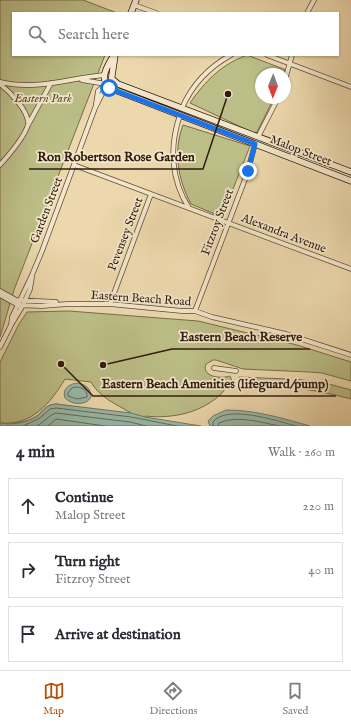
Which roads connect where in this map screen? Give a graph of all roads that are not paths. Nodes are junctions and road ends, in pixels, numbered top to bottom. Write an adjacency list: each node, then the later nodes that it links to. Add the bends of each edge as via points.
1 (314, 0): 5 (street)
2 (135, 2): 3 (street); 4 (street)
3 (131, 12)
4 (154, 12)
5 (308, 12)
6 (114, 56): 13 (street, Garden Street)
7 (114, 56): 14 (street, Garden Street)
8 (229, 56): 23 (street, via 202,77 188,95)
9 (270, 56): 11 (street)
10 (292, 56): 11 (street)
11 (290, 64): 12 (street); 19 (street)
12 (289, 68)
13 (104, 75): 15 (street); 18 (street)
14 (112, 79): 18 (street, Garden Street); 20 (street, Malop Street, via 118,84)
15 (77, 80): 17 (street); 18 (street)
16 (0, 83): 17 (street, via 24,86); 25 (street, via 19,104 27,118)
17 (51, 83): 25 (street)
18 (107, 86): 21 (street, Malop Street); 29 (street, Garden Street, via 95,108)
19 (351, 87)
20 (151, 96): 21 (street); 23 (street, Malop Street)
21 (148, 103): 24 (street, Malop Street)
22 (275, 104): 26 (street, Fitzroy Street)
23 (182, 108): 24 (street); 26 (street, Malop Street)
24 (180, 115): 27 (street, Malop Street); 33 (street, via 174,135 173,162 180,191)
25 (27, 127): 28 (street)
26 (258, 137): 27 (street, Fitzroy Street); 30 (street, Malop Street)
27 (255, 144): 31 (street, Malop Street); 34 (street, Fitzroy Street, via 249,168)
28 (0, 165)
29 (74, 165): 32 (street, Alexandra Avenue); 36 (street, Garden Street)
30 (351, 172)
31 (351, 181)
32 (151, 194): 33 (street, Alexandra Avenue); 42 (street, Pevensey Street)
33 (189, 208): 34 (street, Alexandra Avenue)
34 (228, 223): 35 (street, Alexandra Avenue); 45 (street, Fitzroy Street)
35 (351, 269)
36 (32, 275): 39 (street, Garden Street); 40 (street, Garden Street)
37 (0, 291): 39 (street)
38 (0, 295): 43 (street)
39 (20, 300): 40 (street, Eastern Beach Road); 43 (street, Garden Street)
40 (26, 300): 41 (street, Eastern Beach Road); 44 (street, Garden Street)
41 (66, 304): 42 (street, Eastern Beach Road); 44 (street, Eastern Beach Road)
42 (110, 304): 45 (street, Eastern Beach Road)
43 (18, 305): 44 (street, Eastern Beach Road); 46 (street, Garden Street)
44 (24, 305): 46 (street, Garden Street)
45 (195, 311): 48 (street, Eastern Beach Road, via 286,334)
46 (11, 325): 47 (street)
47 (0, 347)
48 (351, 355)
49 (214, 368): 50 (street)
50 (236, 371)

